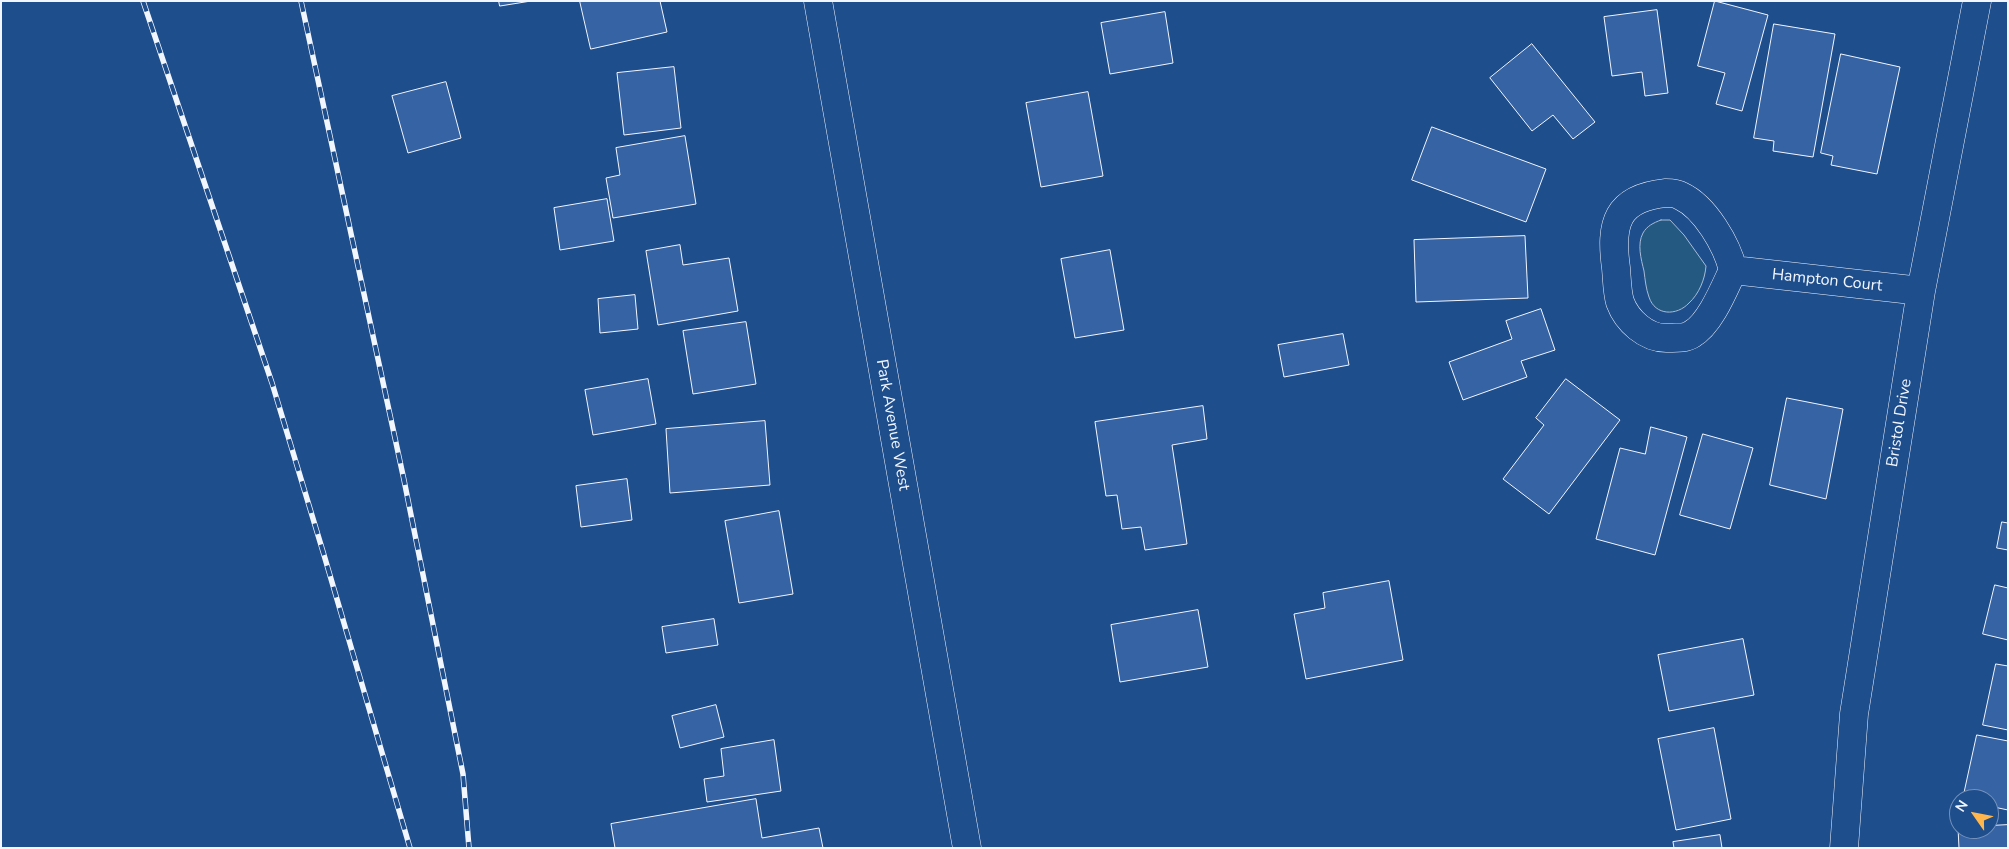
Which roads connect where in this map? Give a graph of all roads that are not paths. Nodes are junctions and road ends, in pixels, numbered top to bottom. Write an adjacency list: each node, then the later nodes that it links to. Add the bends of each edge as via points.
1 (818, 1): 5 (street, Park Avenue West)
2 (1977, 1): 4 (street, Bristol Drive)
3 (1733, 270): 3 (street, via 1711,312 1692,335 1660,338 1648,334 1626,314 1620,301 1614,228 1622,213 1649,194 1666,192 1679,195 1692,202 1714,229); 4 (street, Hampton Court)
4 (1921, 292): 6 (street, Bristol Drive, via 1854,714)
5 (966, 848)
6 (1844, 848)

